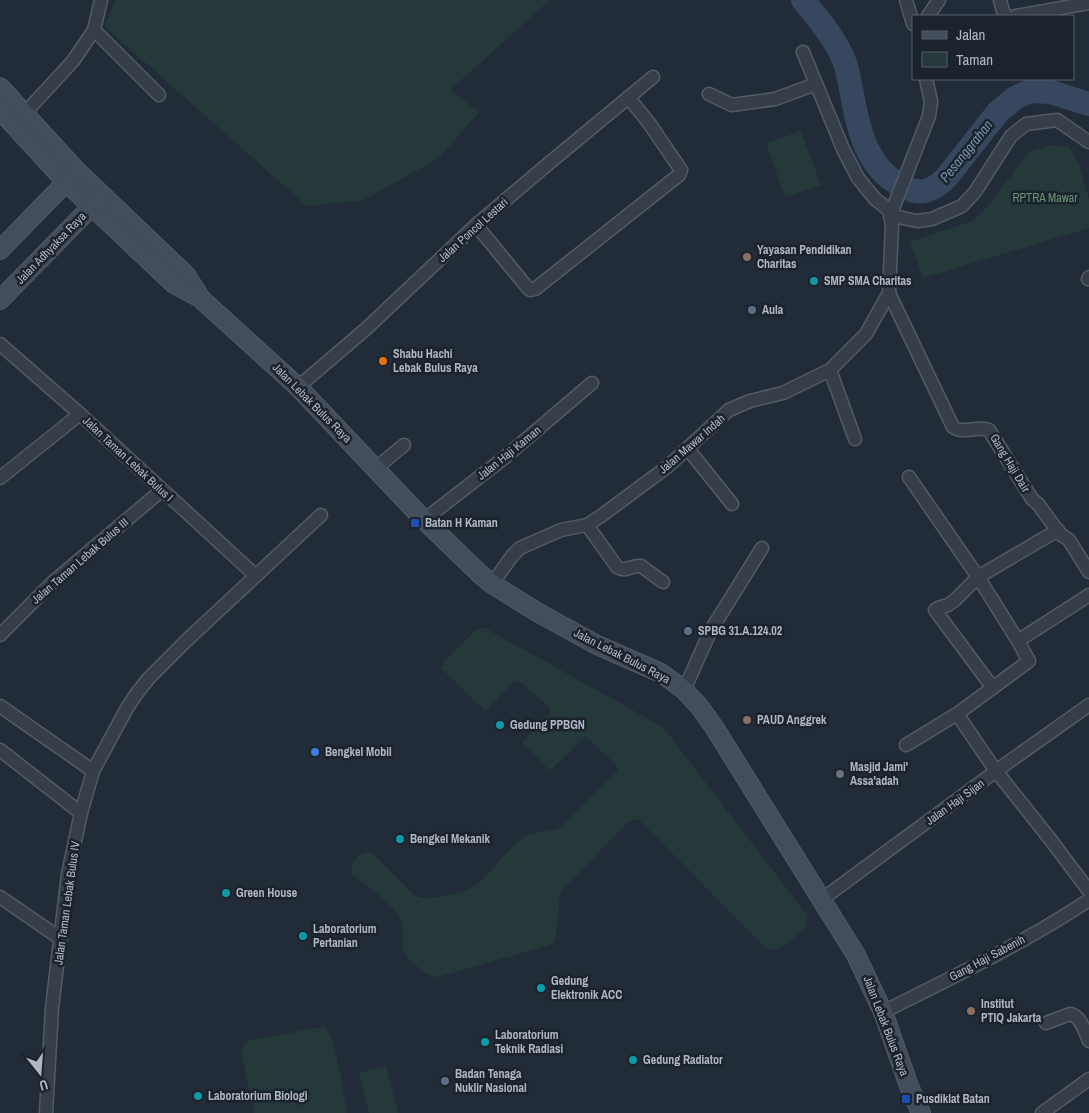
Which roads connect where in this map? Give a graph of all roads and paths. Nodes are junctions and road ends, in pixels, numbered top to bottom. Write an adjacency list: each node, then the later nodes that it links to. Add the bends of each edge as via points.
1 (101, 0): 10 (street)
2 (906, 0): 9 (street)
3 (939, 0): 6 (street)
4 (1000, 0): 7 (street)
5 (1089, 3): 8 (street)
6 (929, 15)
7 (1005, 15)
8 (1022, 15)
9 (912, 21)
10 (94, 30): 16 (street); 20 (street, via 74,61)
11 (803, 52): 14 (street)
12 (653, 77): 18 (street, Jalan Poncol Lestari)
13 (926, 80): 25 (street, Jalan Mawar Indah, via 929,116)
14 (816, 84): 17 (street, via 775,99 732,105); 25 (street, via 858,178 875,199)
15 (0, 87): 20 (main road, Jalan Lebak Bulus Raya)
16 (159, 94)
17 (709, 94)
18 (628, 97): 27 (street, Jalan Poncol Lestari); 27 (street, via 681,170 680,175 535,289 527,287)
19 (0, 110): 22 (main road, Jalan Lebak Bulus Raya)
20 (24, 114): 22 (main road, Jalan Lebak Bulus Raya)
21 (1089, 142): 25 (street, via 1057,120 1026,124 1011,136 975,192 962,206 932,219 917,221 898,217)
22 (71, 177): 23 (main road); 24 (main road, Jalan Lebak Bulus Raya)
23 (53, 196): 26 (main road, via 64,196 72,201); 28 (main road)
24 (97, 201): 26 (main road, Jalan Adhyaksa Raya); 34 (main road, Jalan Lebak Bulus Raya, via 174,284 200,298)
25 (894, 207): 29 (street, Jalan Mawar Indah, via 890,216)
26 (74, 223): 30 (main road, Jalan Adhyaksa Raya)
27 (476, 226): 34 (street, Jalan Poncol Lestari, via 367,328)
28 (0, 250)
29 (889, 292): 32 (street, Jalan Mawar Indah, via 866,334); 47 (street, Gang Haji Dair, via 953,427 989,430 1028,494)
30 (0, 300)
31 (0, 344): 35 (street, Jalan Taman Lebak Bulus I)
32 (830, 370): 36 (street); 38 (street, Jalan Mawar Indah, via 783,393 729,410)
33 (592, 384): 45 (street, Jalan Haji Kaman)
34 (298, 387): 39 (main road, Jalan Lebak Bulus Raya)
35 (80, 414): 41 (street); 42 (street, Jalan Taman Lebak Bulus I)
36 (855, 439)
37 (404, 444): 39 (street)
38 (688, 449): 43 (street); 46 (street, Jalan Mawar Indah)
39 (376, 468): 45 (main road, Jalan Lebak Bulus Raya)
40 (909, 477): 51 (street)
41 (0, 478)
42 (162, 490): 50 (street, Jalan Taman Lebak Bulus I); 55 (street, Jalan Taman Lebak Bulus III, via 53,582)
43 (732, 504)
44 (321, 515): 50 (street, Jalan Taman Lebak Bulus IV)
45 (424, 520): 53 (main road, Jalan Lebak Bulus Raya)
46 (587, 525): 52 (street, via 617,567 626,570 641,566); 53 (street, Jalan Mawar Indah, via 561,530 520,548)
47 (1058, 530): 49 (street, Gang Haji Dair, via 1069,540); 51 (street)
48 (762, 548): 58 (street, via 710,630)
49 (1089, 572)
50 (256, 576): 64 (street, Jalan Taman Lebak Bulus IV, via 136,693)
51 (978, 577): 56 (street); 57 (street, via 948,606 936,610)
52 (663, 582)
53 (492, 584): 58 (main road, Jalan Lebak Bulus Raya, via 597,644 661,672)
54 (1089, 595): 56 (street)
55 (0, 635)
56 (1018, 641): 57 (street, via 1028,663)
57 (993, 688): 61 (street)
58 (684, 690): 69 (main road, Jalan Lebak Bulus Raya, via 714,727)
59 (1089, 705): 65 (street, Jalan Haji Sijan)
60 (0, 706): 64 (street)
61 (957, 714): 62 (street); 65 (street)
62 (906, 745)
63 (0, 750): 66 (street)
64 (93, 771): 66 (street, Jalan Taman Lebak Bulus IV)
65 (996, 771): 67 (street); 69 (street, Jalan Haji Sijan)
66 (81, 813): 71 (street, Jalan Taman Lebak Bulus IV, via 68,874)
67 (1089, 892)
68 (0, 896): 71 (street)
69 (821, 900): 72 (main road, Jalan Lebak Bulus Raya, via 856,954)
70 (1089, 900): 72 (street, Gang Haji Sabenih, via 996,955)
71 (61, 939): 76 (street, Jalan Taman Lebak Bulus IV, via 52,1008)
72 (883, 1012): 77 (main road, Jalan Lebak Bulus Raya)
73 (1046, 1023): 74 (street, via 1074,1014)
74 (1089, 1041)
75 (1089, 1079): 78 (street)
76 (46, 1113)
77 (921, 1113)
78 (1042, 1113)

